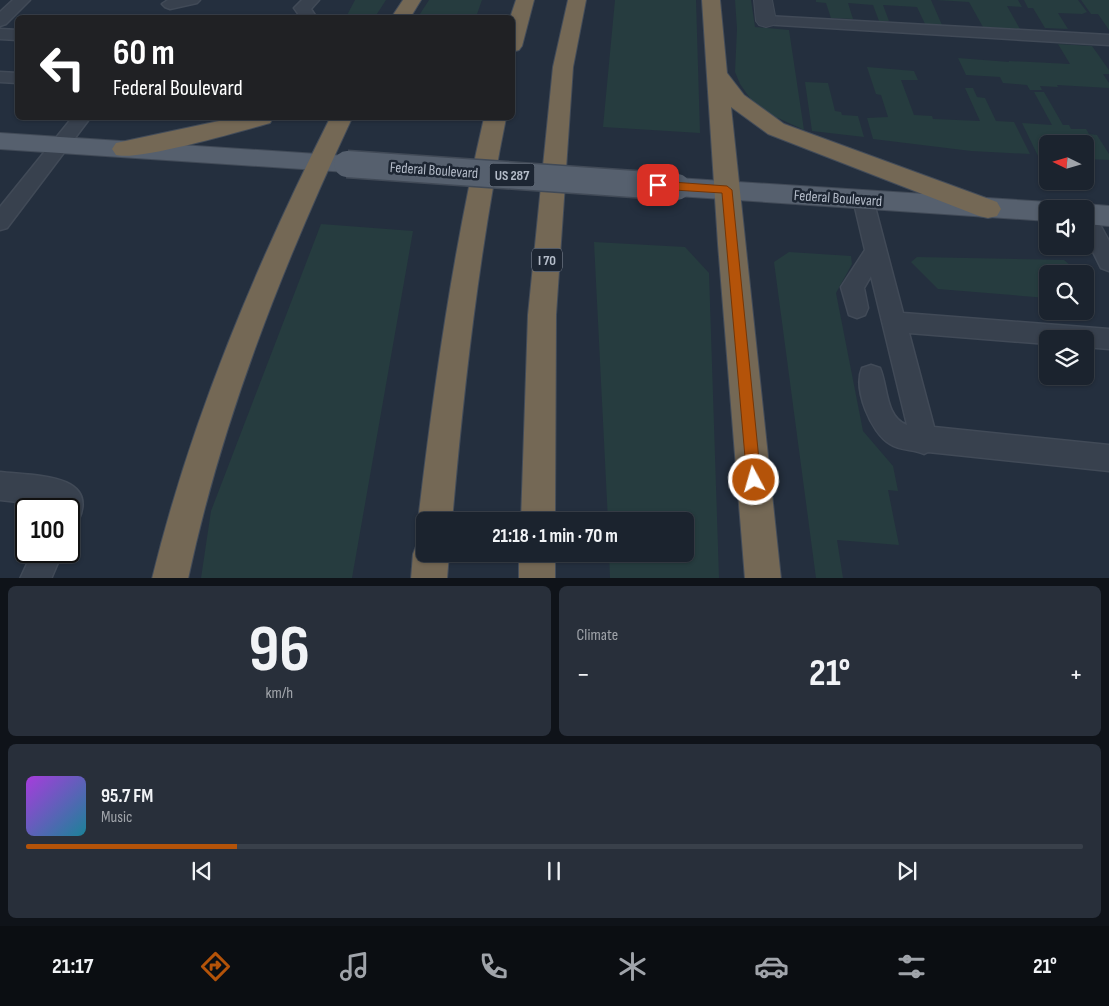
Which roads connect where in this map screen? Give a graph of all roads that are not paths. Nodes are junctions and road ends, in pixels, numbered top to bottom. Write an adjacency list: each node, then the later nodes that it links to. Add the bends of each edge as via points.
1 (22, 0): 11 (lane)
2 (192, 0): 8 (lane)
3 (412, 0): 10 (highway)
4 (526, 0): 15 (highway)
5 (577, 0): 47 (highway, I 70, via 563,67 542,314)
6 (711, 0): 17 (highway)
7 (763, 0): 12 (street)
8 (171, 2): 9 (lane)
9 (161, 15)
10 (402, 15)
11 (0, 21)
12 (766, 21): 16 (lane)
13 (0, 34): 14 (lane)
14 (15, 35)
15 (515, 36)
16 (1109, 40)
17 (718, 75): 28 (highway); 30 (highway, via 736,100 776,129)
18 (0, 78): 19 (lane)
19 (15, 78)
20 (79, 120): 25 (lane)
21 (254, 120): 26 (highway)
22 (341, 120): 27 (highway)
23 (495, 120): 46 (highway, via 462,301)
24 (0, 141): 25 (main road, Federal Boulevard / US 287)
25 (60, 145): 26 (main road, Federal Boulevard / US 287); 34 (lane)
26 (124, 149): 27 (main road, Federal Boulevard / US 287)
27 (333, 163): 28 (main road, Federal Boulevard / US 287, bridge); 52 (highway, via 262,294 226,388)
28 (727, 190): 29 (main road, Federal Boulevard / US 287); 55 (highway)
29 (863, 199): 30 (main road, Federal Boulevard / US 287); 36 (lane)
30 (988, 209): 31 (main road, Federal Boulevard / US 287)
31 (1039, 212)
32 (1094, 215): 33 (main road)
33 (1109, 216)
34 (0, 222)
35 (1094, 233): 37 (lane)
36 (876, 252): 38 (lane, via 852,287); 39 (lane)
37 (1109, 262)
38 (857, 308)
39 (894, 322): 40 (lane); 42 (lane)
40 (1109, 339)
41 (871, 376): 42 (lane, via 886,427 902,437)
42 (924, 441): 43 (lane)
43 (1109, 458)
44 (0, 486): 45 (lane, via 61,493)
45 (67, 498)
46 (436, 512)
47 (538, 512)
48 (430, 562): 53 (highway)
49 (537, 562): 54 (highway)
50 (43, 563): 51 (lane)
51 (35, 578)
52 (170, 578)
53 (429, 578)
54 (537, 578)
55 (763, 578)

